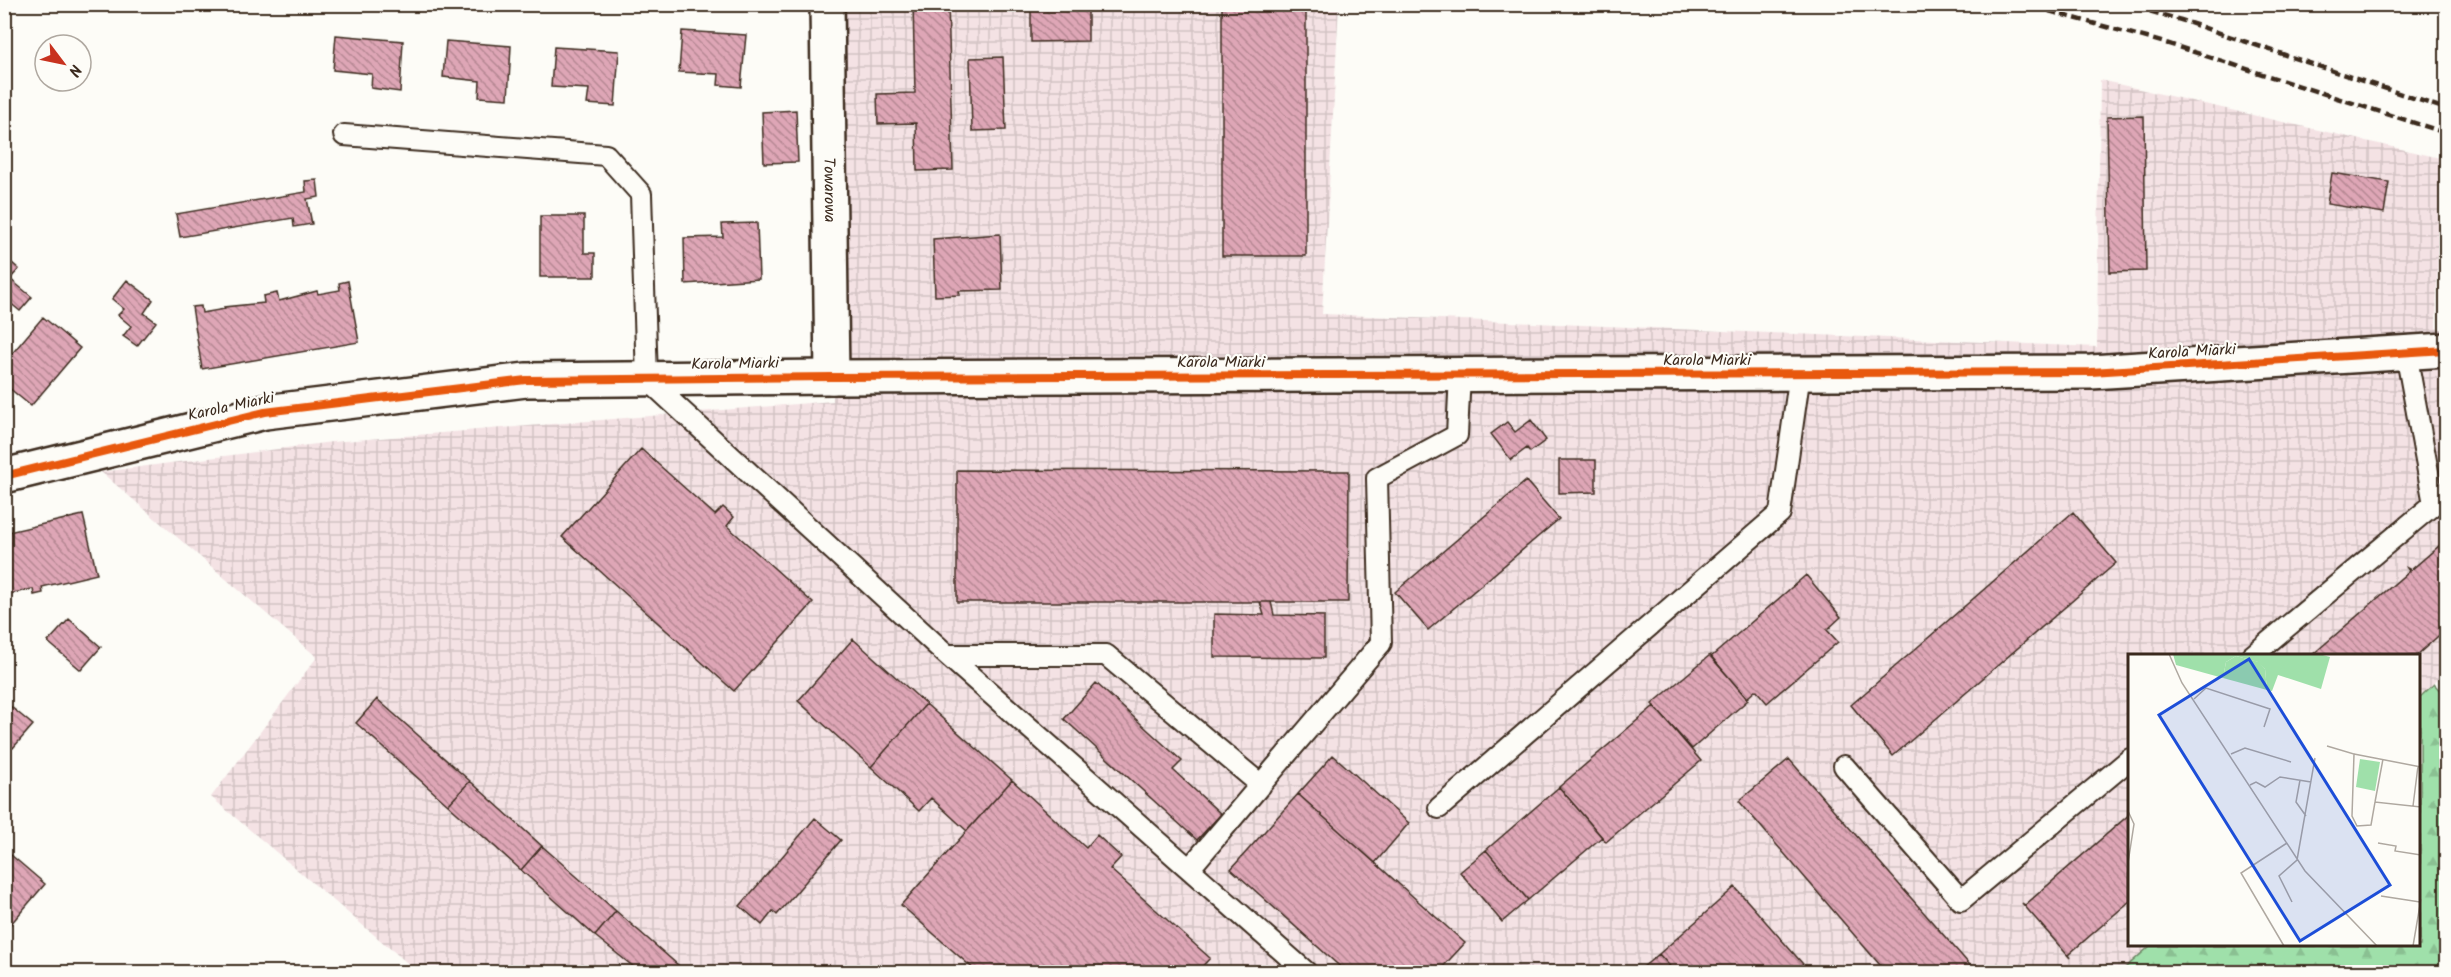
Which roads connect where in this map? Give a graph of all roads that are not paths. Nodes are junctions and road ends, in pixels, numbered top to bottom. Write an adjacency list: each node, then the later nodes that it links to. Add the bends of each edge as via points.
1 (826, 4): 7 (street, Towarowa)
2 (344, 135): 8 (lane, via 606,155 641,194)
3 (2446, 350): 4 (street, Karola Miarki)
4 (2406, 353): 5 (street, Karola Miarki, via 2091,372); 10 (lane)
5 (1800, 373): 6 (street, Karola Miarki); 16 (lane, via 1780,513)
6 (1460, 374): 7 (street, Karola Miarki); 15 (lane, via 1457,435 1377,478 1382,643)
7 (832, 377): 8 (street, Karola Miarki)
8 (647, 379): 9 (street, Karola Miarki, via 526,380 265,412); 12 (lane)
9 (4, 476)
10 (2440, 498): 11 (lane)
11 (2254, 654)
12 (947, 655): 15 (lane, via 1106,655); 17 (lane)
13 (2128, 761): 14 (lane, via 1961,900)
14 (1844, 766)
15 (1261, 785): 17 (lane)
16 (1439, 807)
17 (1190, 868): 18 (lane)
18 (1306, 972)

